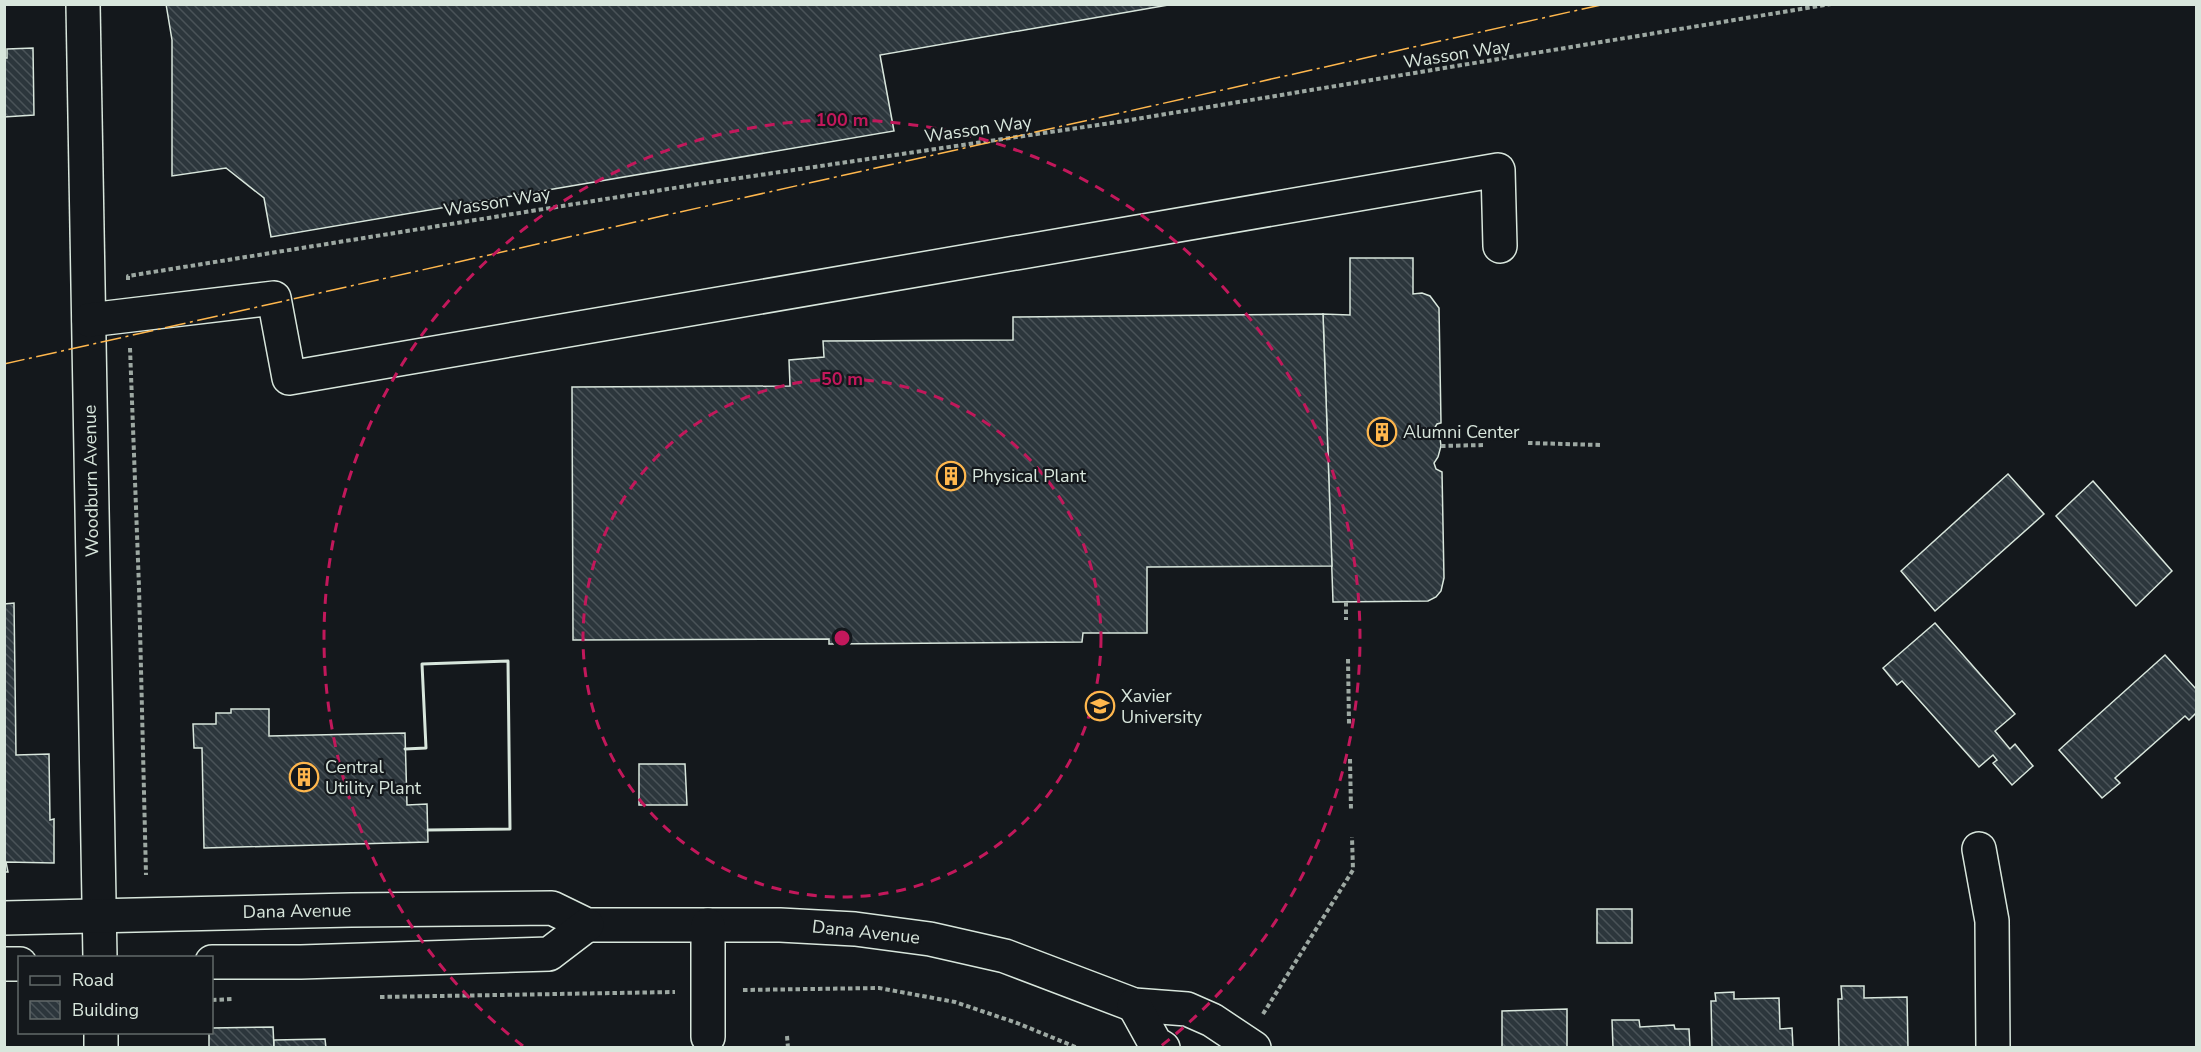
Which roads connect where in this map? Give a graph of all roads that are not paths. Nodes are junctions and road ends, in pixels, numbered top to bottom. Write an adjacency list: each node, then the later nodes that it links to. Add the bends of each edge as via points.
1 (83, 4): 3 (street, Woodburn Avenue)
2 (1500, 246): 3 (street, via 1498,170 289,378 274,298)
3 (89, 320): 5 (street, Woodburn Avenue)
4 (1978, 849): 15 (street, via 1992,921)
5 (99, 915): 6 (street, Dana Avenue); 7 (street, Dana Avenue, via 552,908); 9 (street, Woodburn Avenue)
6 (4, 918)
7 (587, 925): 8 (street, Dana Avenue); 10 (street, via 549,954)
8 (708, 925): 11 (street, Dana Avenue, via 855,929 930,939 1005,956); 13 (street)
9 (100, 956)
10 (213, 962)
11 (1134, 1005): 12 (street, Dana Avenue, via 1187,1009); 14 (street, via 1155,1044)
12 (1258, 1032)
13 (708, 1037)
14 (1163, 1047)
15 (1993, 1047)

